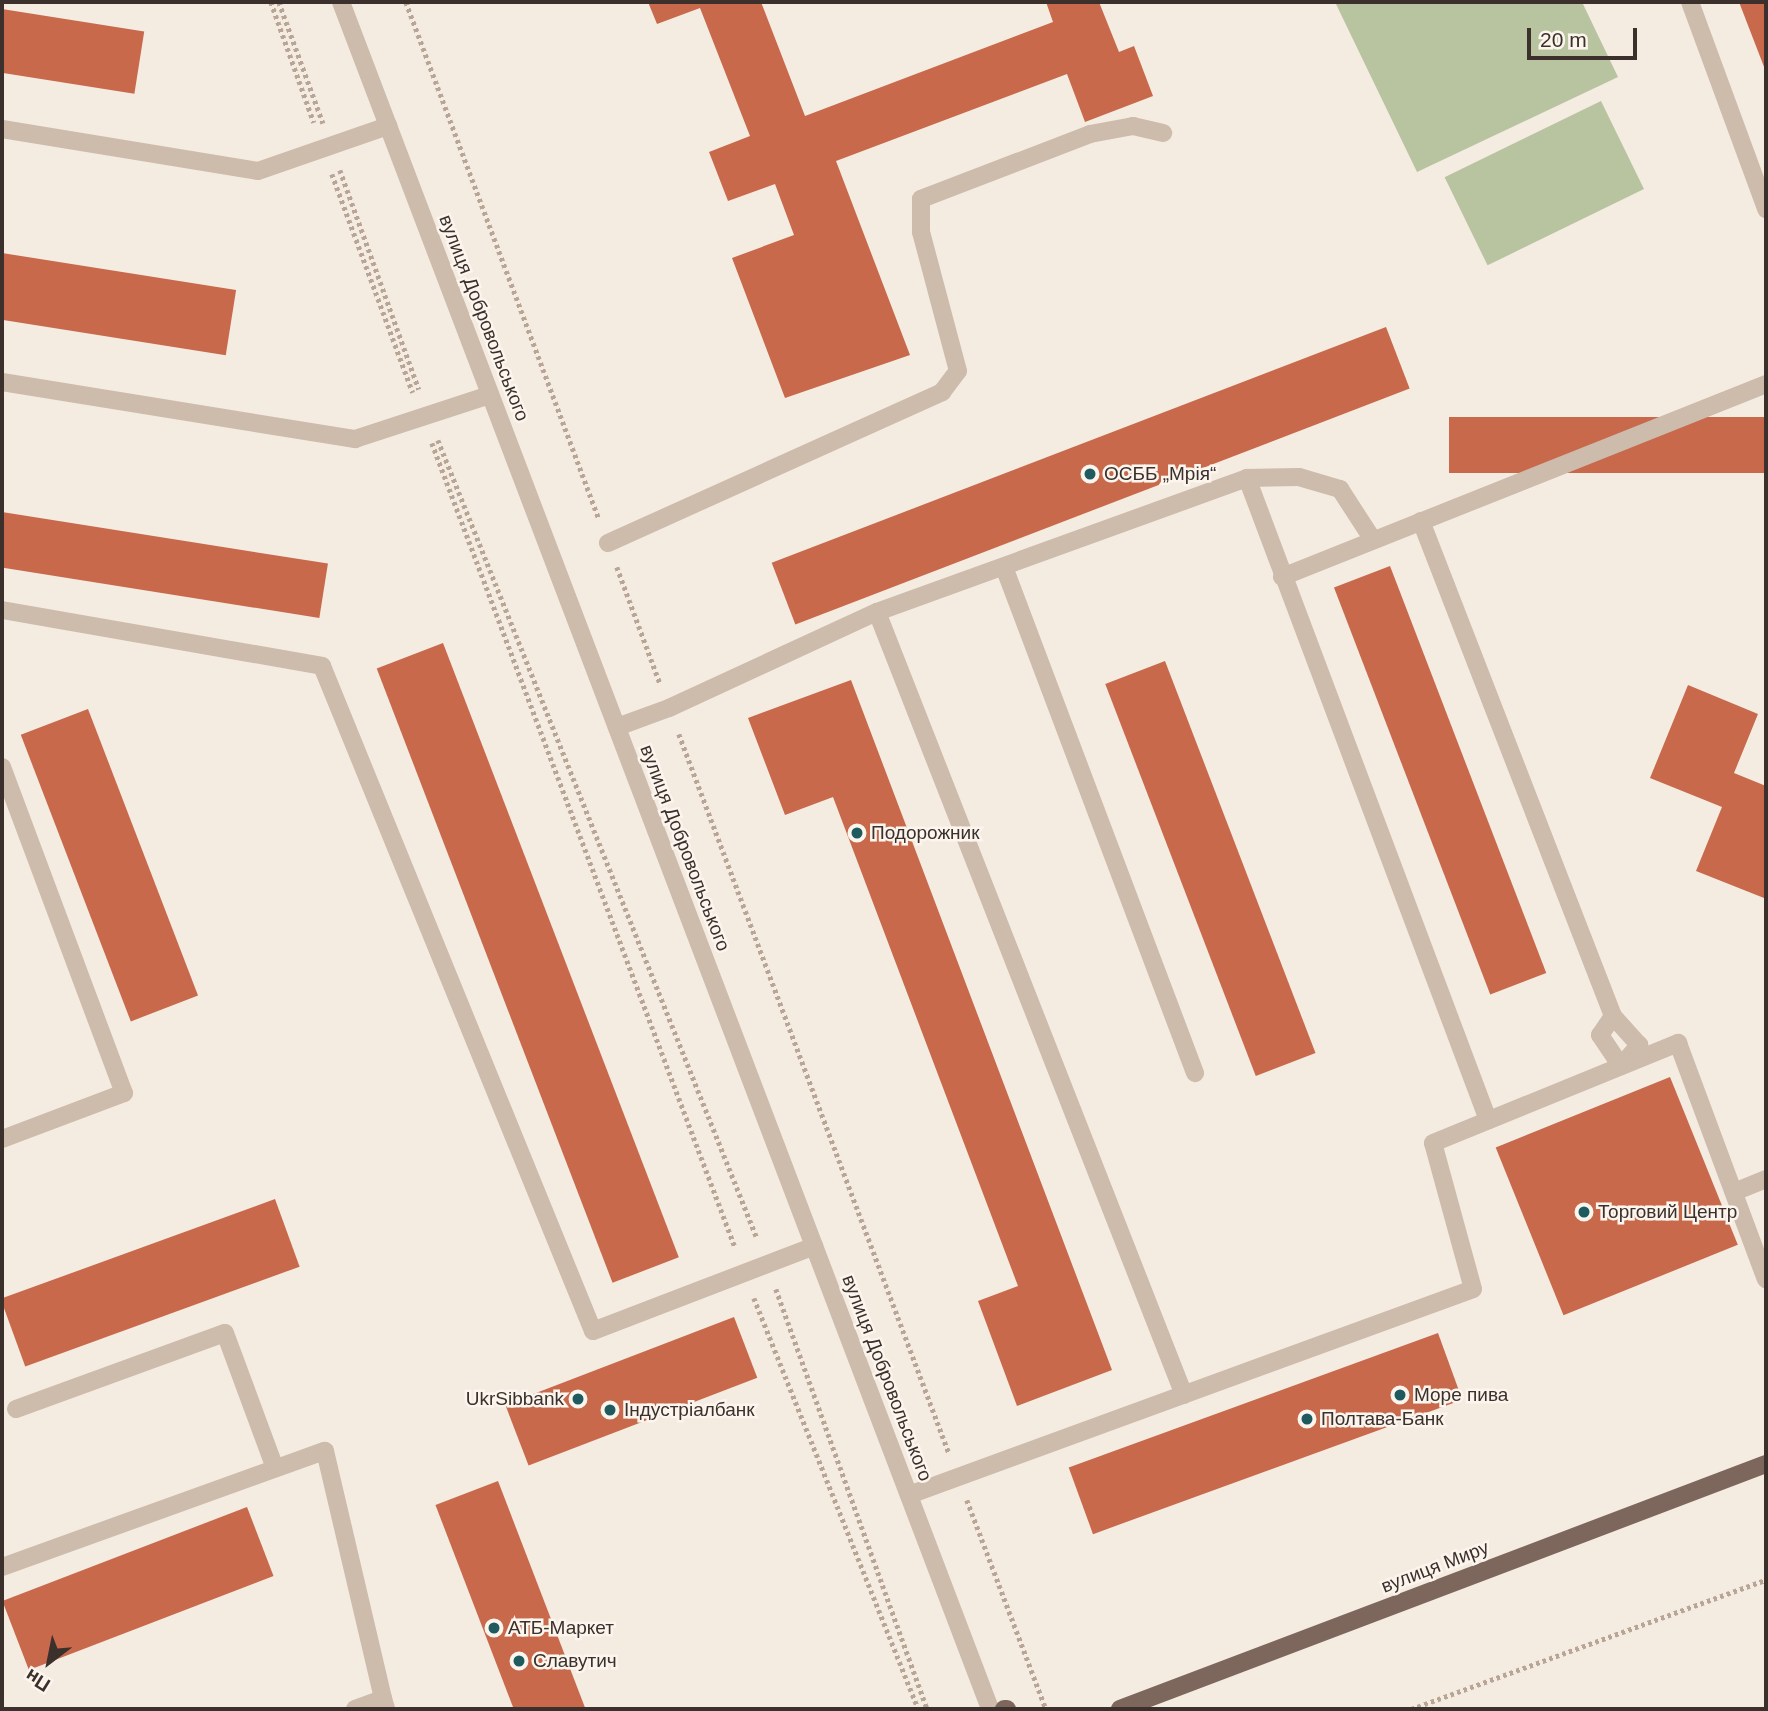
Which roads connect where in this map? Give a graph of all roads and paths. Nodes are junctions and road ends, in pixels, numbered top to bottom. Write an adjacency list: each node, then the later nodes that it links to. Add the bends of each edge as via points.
1 (271, 2): 9 (path)
2 (279, 2): 9 (path)
3 (341, 2): 6 (street, вулиця Добровольського)
4 (406, 2): 18 (path)
5 (1690, 2): 10 (street)
6 (388, 126): 9 (street); 13 (street, вулиця Добровольського)
7 (2, 129): 9 (street, via 258,172)
8 (1163, 133): 18 (street, via 1133,126 1090,134 921,199 920,232 958,371 942,393)
9 (327, 148): 14 (path); 14 (path)
10 (1766, 209)
11 (2, 382): 14 (street, via 355,439)
12 (1766, 384): 16 (street)
13 (490, 395): 14 (street); 24 (street, вулиця Добровольського)
14 (425, 416): 34 (path); 35 (path)
15 (1247, 478): 17 (street, via 1299,477 1340,489); 19 (street); 20 (street)
16 (1421, 522): 17 (street); 26 (street)
17 (1373, 540): 20 (street)
18 (608, 543): 23 (path)
19 (1004, 567): 22 (street); 28 (street)
20 (1282, 577): 29 (street)
21 (2, 610): 35 (street, via 322,666 593,1331)
22 (877, 612): 23 (street); 37 (street)
23 (669, 708): 24 (street); 41 (path)
24 (617, 727): 33 (street, вулиця Добровольського)
25 (2, 767): 30 (street, via 124,1093)
26 (1613, 1016): 27 (street, via 1600,1035); 27 (street, via 1639,1045)
27 (1621, 1066): 29 (street); 32 (street, via 1678,1043)
28 (1195, 1073)
29 (1488, 1120): 37 (street, via 1433,1143 1473,1289)
30 (2, 1139)
31 (1766, 1179): 32 (street)
32 (1734, 1192): 36 (street)
33 (814, 1246): 34 (street); 42 (street, вулиця Добровольського)
34 (767, 1264): 35 (street); 48 (path)
35 (744, 1273): 47 (path)
36 (1766, 1279)
37 (1184, 1395): 41 (street)
38 (16, 1409): 40 (street, via 225,1333)
39 (1766, 1464): 51 (main road, вулиця Миру)
40 (275, 1468): 43 (street); 45 (street, via 325,1451)
41 (959, 1477): 42 (street); 50 (path)
42 (909, 1495): 49 (street, вулиця Добровольського)
43 (2, 1567)
44 (1766, 1580): 52 (path)
45 (384, 1704): 46 (street)
46 (355, 1709)
47 (918, 1709)
48 (927, 1709)
49 (990, 1709)
50 (1046, 1709)
51 (1120, 1709)
52 (1410, 1709)

